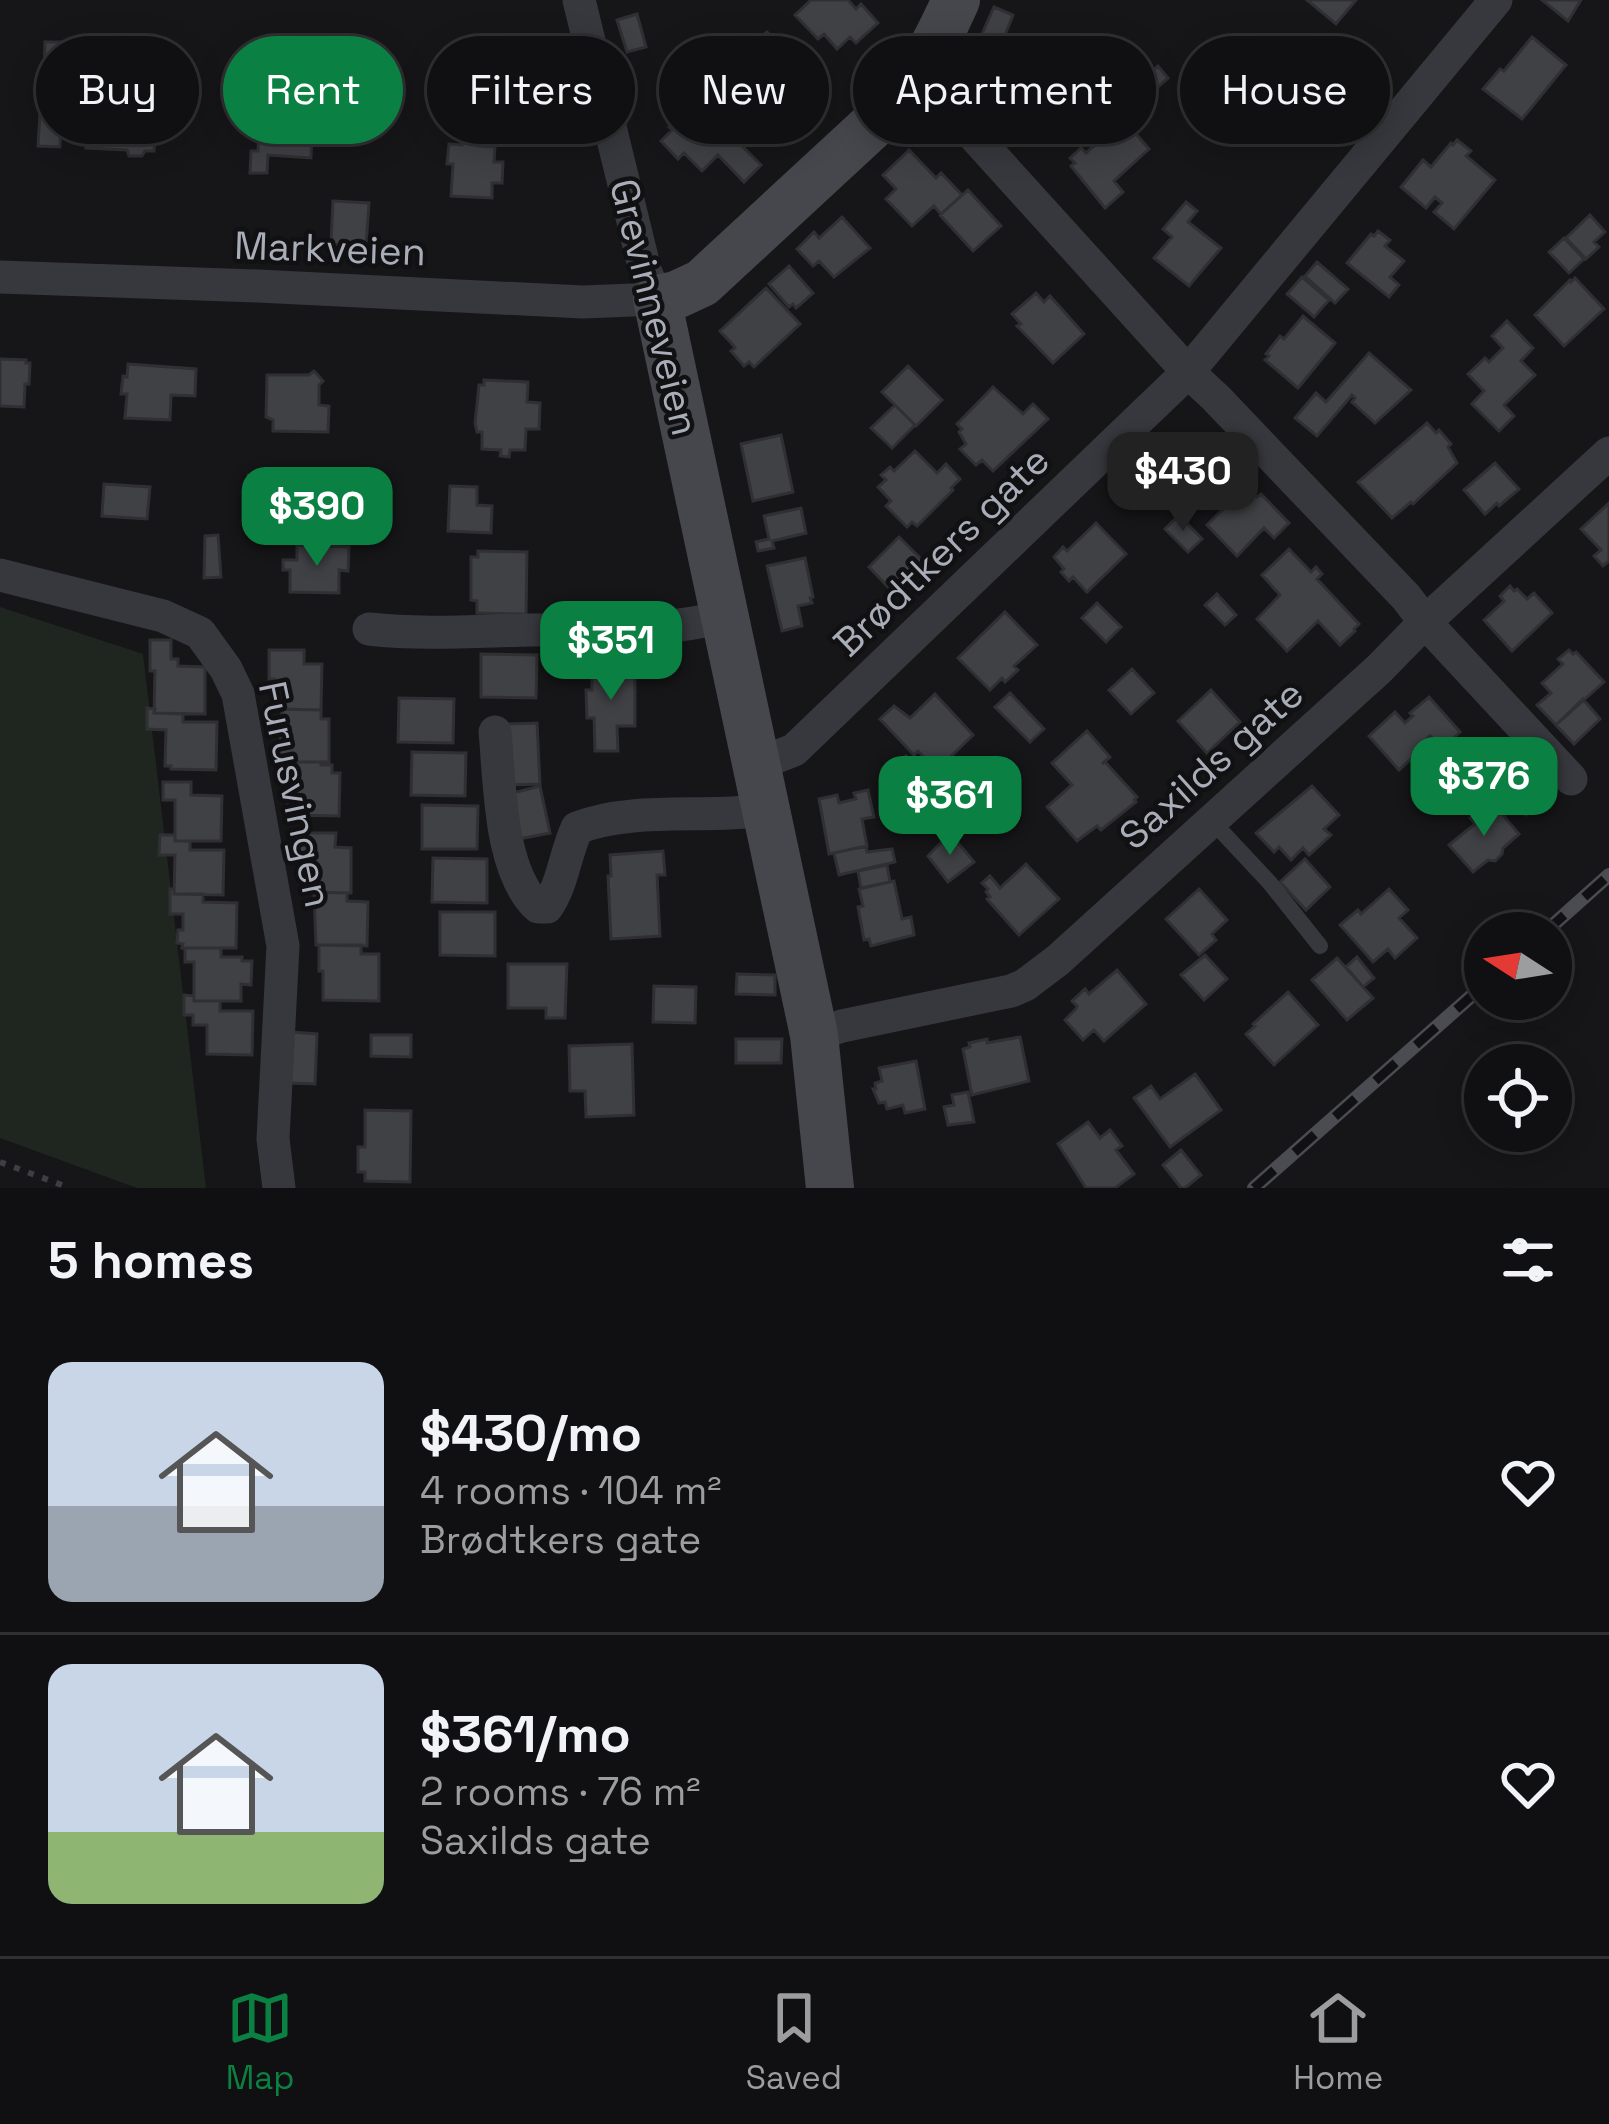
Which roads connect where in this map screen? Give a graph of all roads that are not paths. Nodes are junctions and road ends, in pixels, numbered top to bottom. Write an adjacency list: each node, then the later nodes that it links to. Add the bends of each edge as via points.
1 (579, 0): 8 (street, Grevinneveien)
2 (956, 0): 4 (main road)
3 (1496, 0): 9 (street, Brødtkers gate)
4 (940, 36)
5 (853, 143): 8 (main road, via 702,283)
6 (981, 144): 9 (street)
7 (0, 277): 8 (street, Markveien)
8 (657, 299): 12 (main road, Grevinneveien)
9 (1188, 372): 13 (street); 17 (street, Brødtkers gate)
10 (1609, 453): 13 (street, Saxilds gate)
11 (0, 574): 21 (street, Furusvingen, via 200,633 238,694 283,946 273,1139)
12 (727, 616): 14 (street, via 648,628); 17 (main road, Grevinneveien)
13 (1425, 622): 16 (street); 18 (street, Saxilds gate)
14 (369, 628)
15 (495, 732): 17 (street, via 503,819 525,896 538,908 556,894 577,828 612,817 736,814)
16 (1571, 779)
17 (763, 787): 20 (main road, Grevinneveien)
18 (1210, 820): 19 (lane); 20 (street, Saxilds gate, via 1025,985)
19 (1319, 946)
20 (814, 1035): 22 (main road, Grevinneveien)
21 (279, 1188)
22 (830, 1188)

